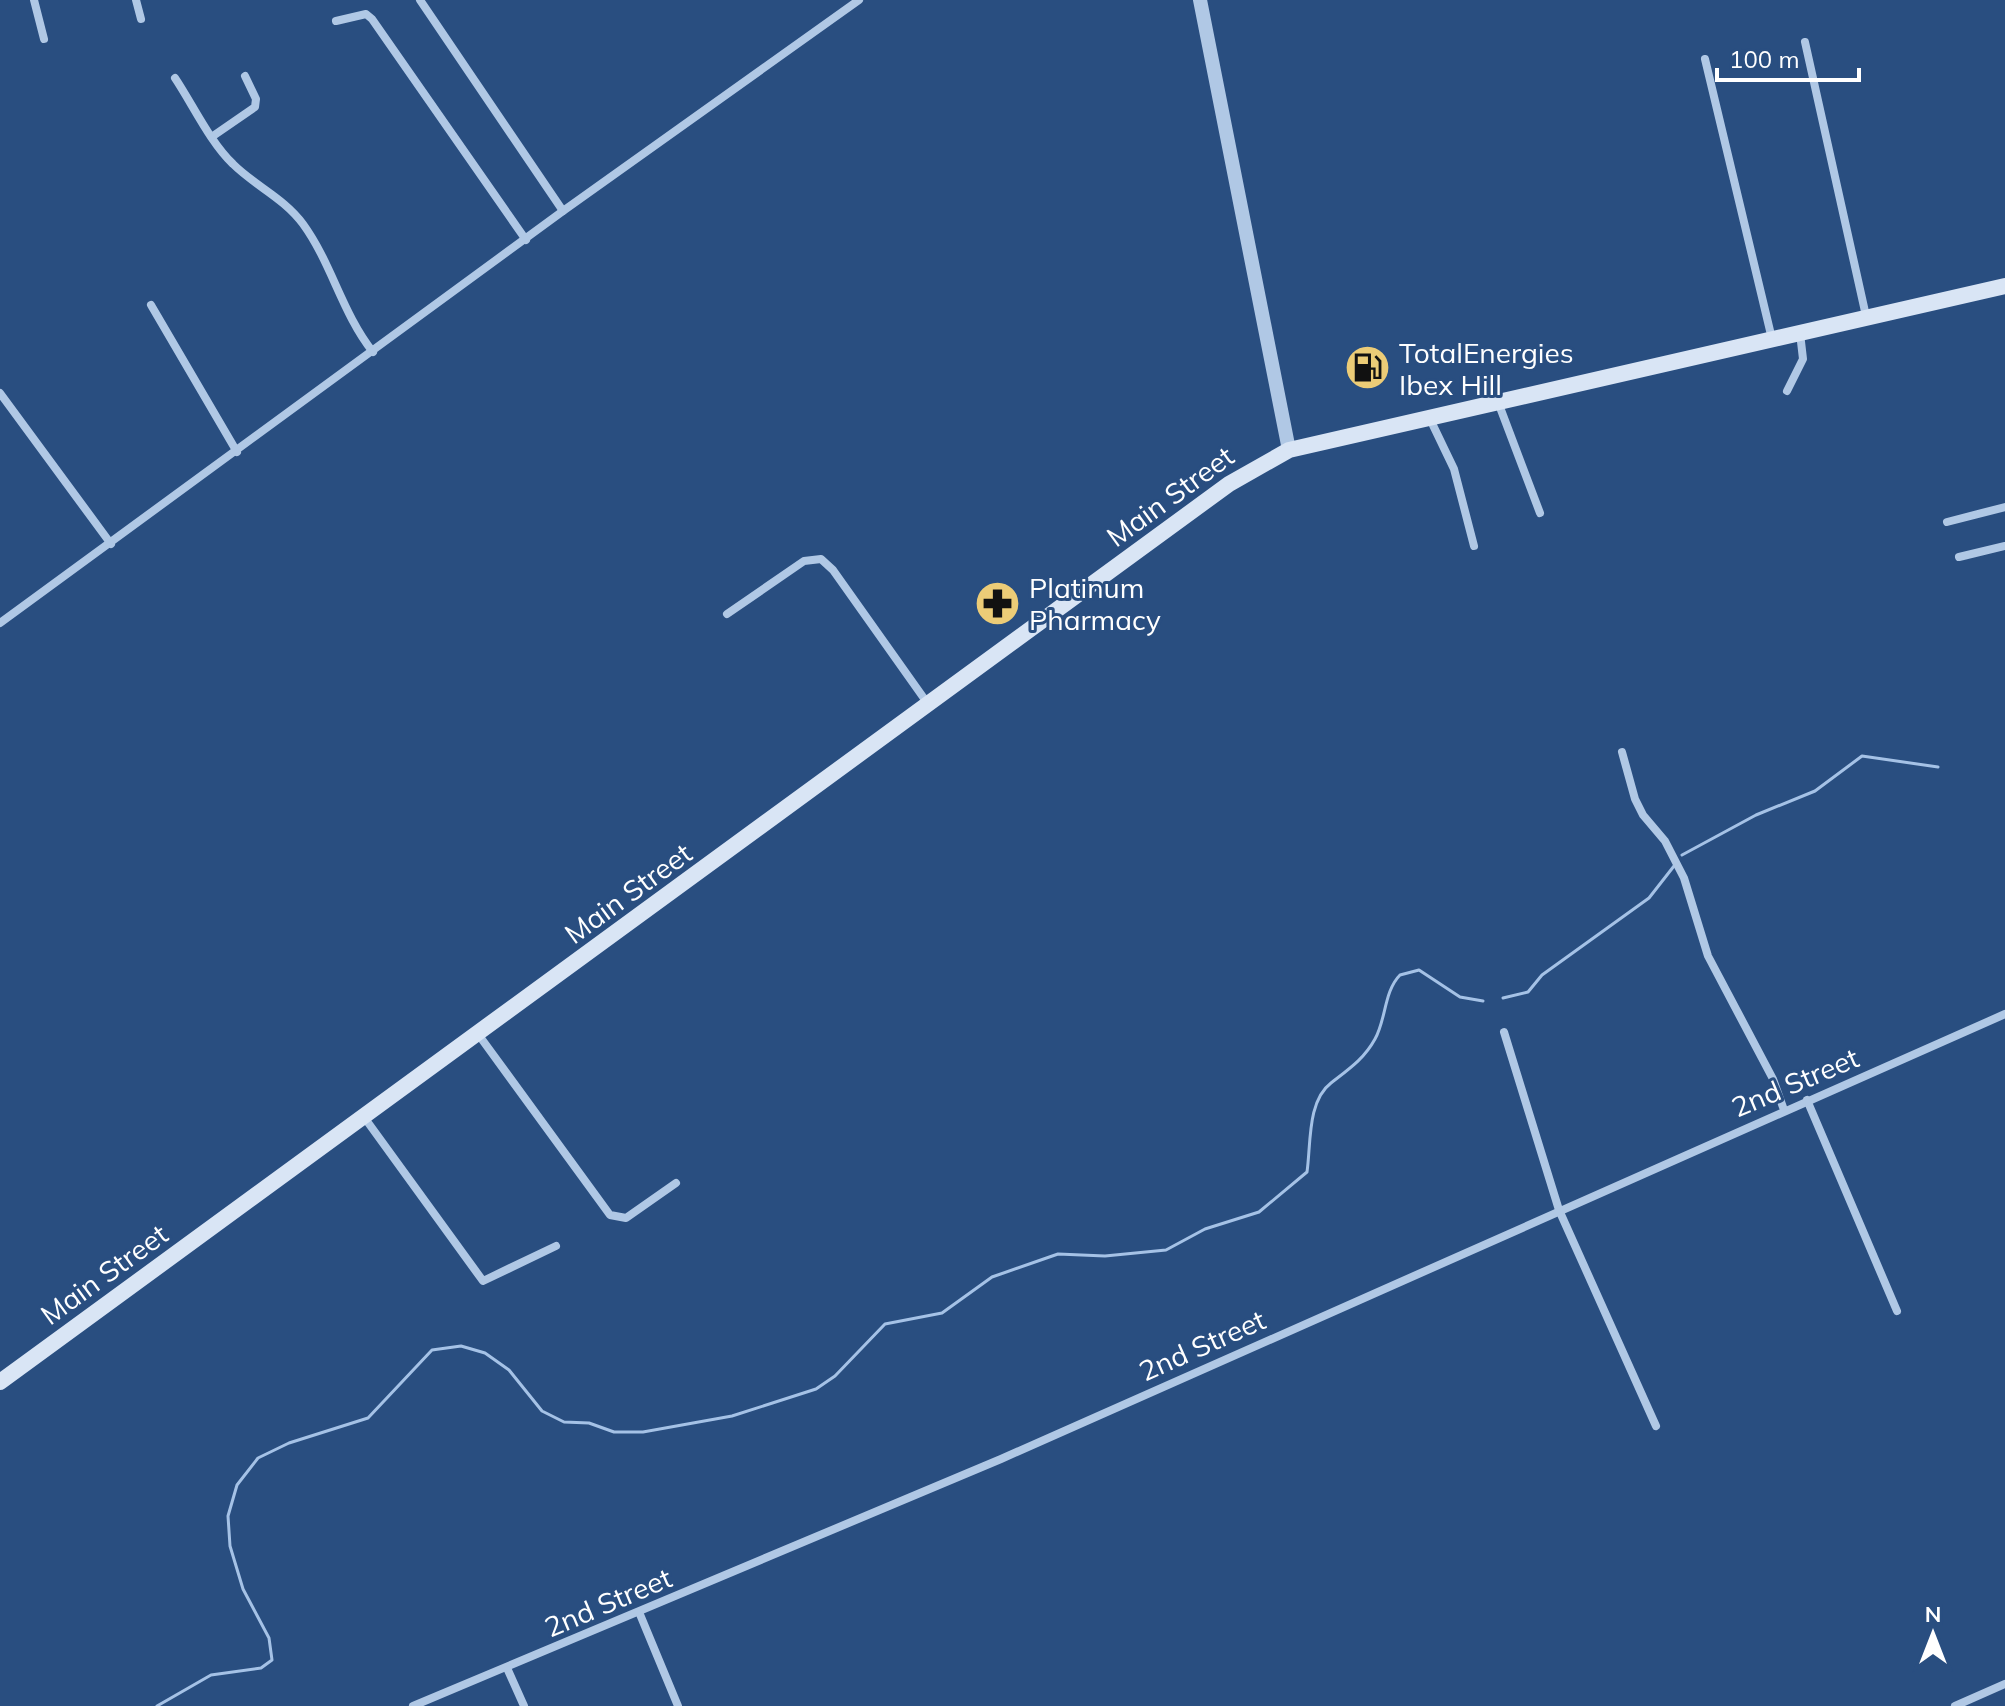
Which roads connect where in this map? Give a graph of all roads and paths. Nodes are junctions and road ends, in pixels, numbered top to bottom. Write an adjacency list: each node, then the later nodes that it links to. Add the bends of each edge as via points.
1 (34, 0): 8 (street)
2 (136, 0): 6 (street)
3 (420, 0): 14 (street)
4 (859, 0): 14 (street)
5 (1200, 0): 26 (street)
6 (141, 19)
7 (336, 21): 15 (street, via 366,14 372,19)
8 (44, 39)
9 (1805, 42): 18 (street)
10 (1705, 59): 20 (street)
11 (245, 76): 13 (street, via 255,107)
12 (175, 78): 13 (street)
13 (213, 136): 21 (street, via 232,164 300,220)
14 (563, 211): 15 (street)
15 (526, 240): 21 (street)
16 (2005, 286): 18 (main road, Main Street)
17 (151, 305): 27 (street)
18 (1866, 316): 19 (main road, Main Street)
19 (1800, 332): 20 (main road, Main Street); 22 (street, via 1803,359)
20 (1772, 339): 24 (main road, Main Street)
21 (373, 352): 27 (street)
22 (1787, 391)
23 (0, 393): 31 (street)
24 (1497, 400): 25 (main road, Main Street); 29 (street)
25 (1429, 417): 26 (main road, Main Street); 32 (street, via 1454,469)
26 (1289, 450): 37 (main road, Main Street, via 1229,484)
27 (237, 452): 31 (street)
28 (2005, 507): 30 (street)
29 (1540, 513)
30 (1947, 522)
31 (111, 544): 36 (street)
32 (1474, 546)
33 (2005, 546): 34 (street)
34 (1959, 557)
35 (727, 614): 37 (street, via 804,561 821,559)
36 (0, 623)
37 (929, 704): 41 (main road, Main Street)
38 (1622, 752): 43 (street, via 1635,799 1674,858 1708,956)
39 (2005, 1014): 42 (street, 2nd Street)
40 (1504, 1032): 46 (street)
41 (478, 1034): 44 (main road, Main Street); 45 (street, via 614,1218 633,1215)
42 (1807, 1100): 43 (street, 2nd Street); 48 (street)
43 (1784, 1110): 46 (street, 2nd Street)
44 (364, 1117): 47 (street, via 483,1281); 49 (main road, Main Street)
45 (676, 1183)
46 (1559, 1210): 50 (street); 51 (street, 2nd Street, via 1001,1459)
47 (556, 1246)
48 (1897, 1311)
49 (0, 1382)
50 (1656, 1426)
51 (639, 1612): 52 (street, 2nd Street); 56 (street)
52 (507, 1668): 54 (street, 2nd Street); 55 (street)
53 (2005, 1684): 57 (street)
54 (413, 1706)
55 (524, 1706)
56 (678, 1706)
57 (1955, 1706)

